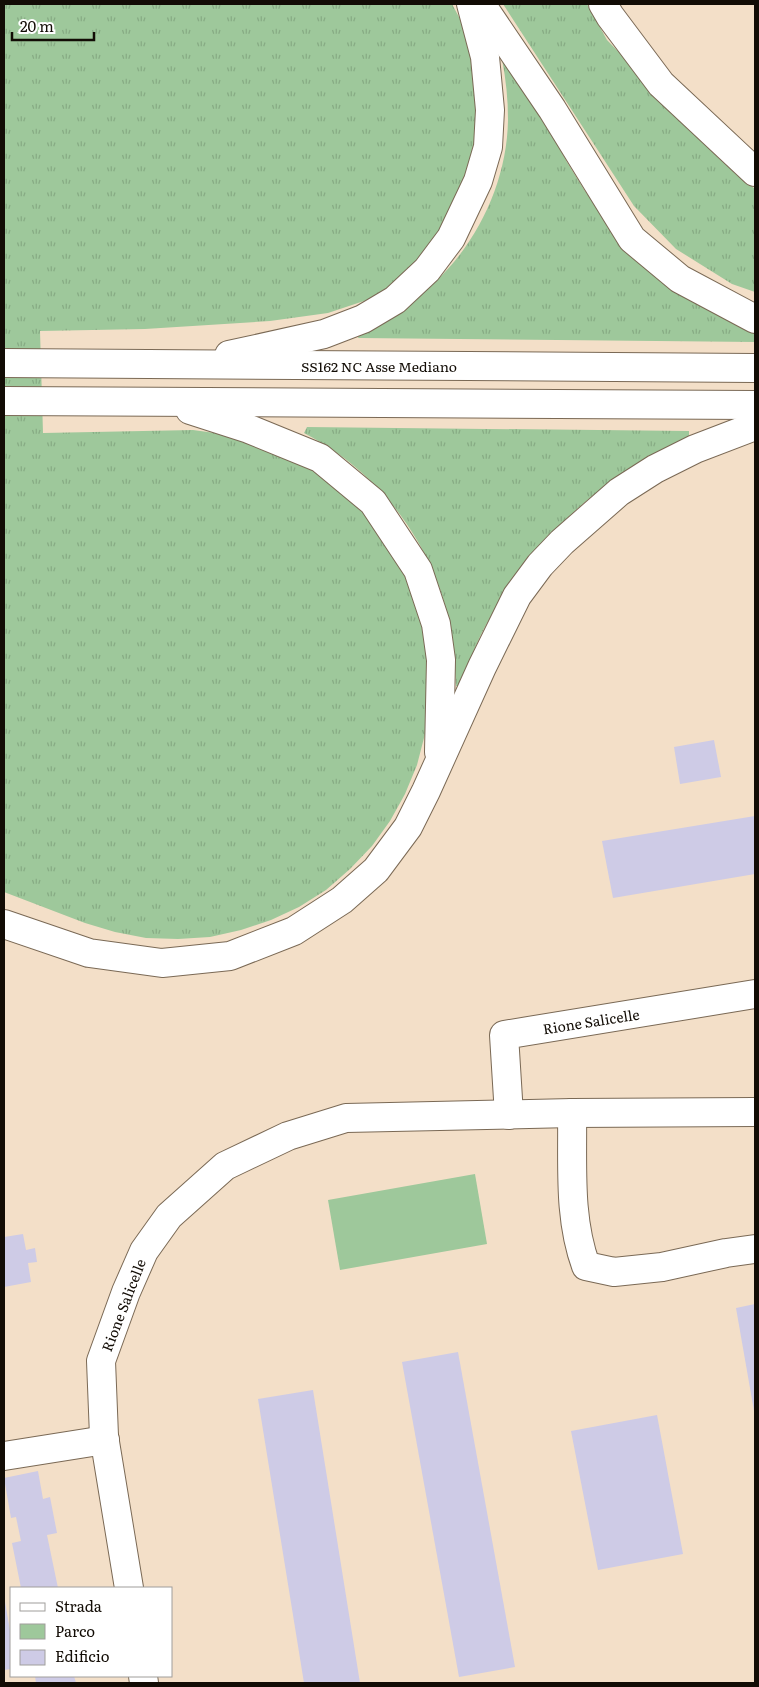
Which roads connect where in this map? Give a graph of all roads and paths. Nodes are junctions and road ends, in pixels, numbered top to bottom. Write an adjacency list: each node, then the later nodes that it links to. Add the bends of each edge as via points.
1 (471, 4): 7 (main road, via 485,57 490,110 488,147 478,181 451,238 427,270 395,300 363,319 324,334)
2 (481, 4): 5 (main road, via 552,109 632,239 680,279)
3 (603, 4): 4 (main road, via 661,84)
4 (755, 172)
5 (755, 319)
6 (11, 363): 7 (main road, SS162 NC Asse Mediano)
7 (190, 365): 8 (main road, SS162 NC Asse Mediano)
8 (755, 368)
9 (11, 401): 10 (main road)
10 (164, 402): 11 (main road); 13 (main road, via 249,429 320,458 373,502 418,570 436,624 441,660)
11 (755, 405)
12 (755, 426): 13 (main road, via 695,449 619,492 540,565 517,596)
13 (439, 763): 14 (main road, via 408,827 376,870 342,900 294,931 230,956 162,963 89,953)
14 (4, 924)
15 (755, 994): 18 (main road, Rione Salicelle, via 504,1035)
16 (755, 1112): 17 (main road, Rione Salicelle)
17 (572, 1113): 18 (main road, Rione Salicelle); 19 (main road, via 574,1217 586,1266 614,1272 662,1267)
18 (509, 1114): 20 (main road, Rione Salicelle, via 346,1118 288,1136 225,1166 169,1216 144,1251 126,1292 102,1361)
19 (755, 1249)
20 (105, 1440): 21 (main road); 22 (main road, Rione Salicelle)
21 (4, 1456)
22 (129, 1587)

